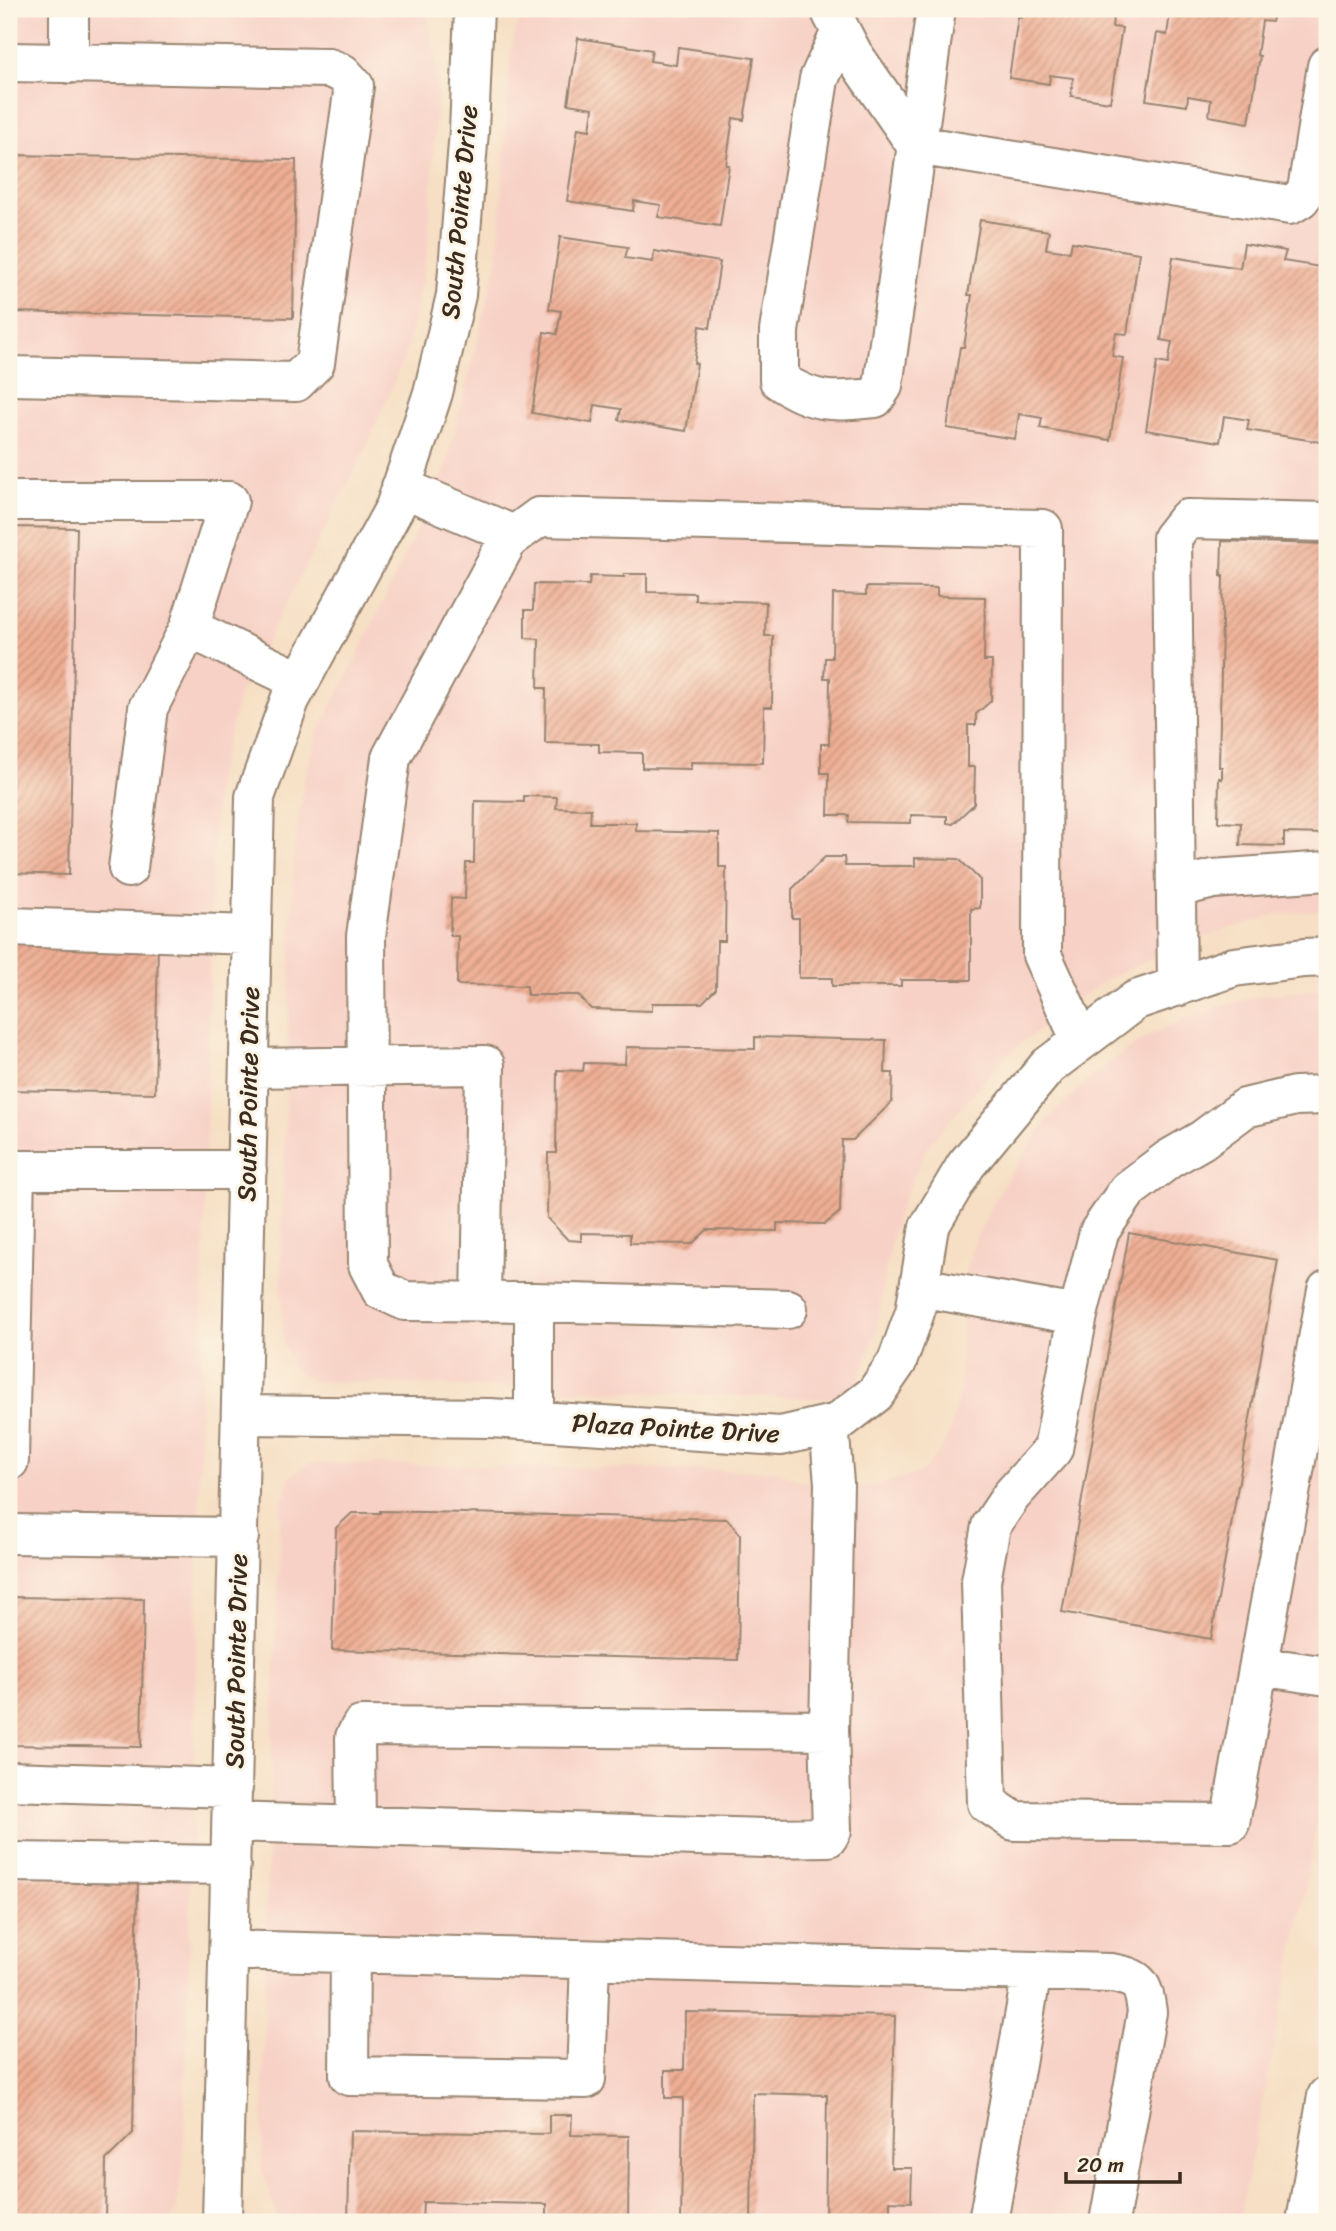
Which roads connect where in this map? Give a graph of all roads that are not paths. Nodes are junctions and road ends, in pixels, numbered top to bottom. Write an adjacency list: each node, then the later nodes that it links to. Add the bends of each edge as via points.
1 (69, 9): 6 (street)
2 (474, 9): 10 (street, South Pointe Drive, via 456,295 433,393)
3 (936, 9): 8 (street)
4 (835, 20): 8 (street); 8 (street, via 819,79 779,331 779,380 797,392 834,402 875,398 883,386)
5 (9, 62): 6 (street)
6 (69, 64): 9 (street, via 329,68 342,73 354,86 315,363 296,382)
7 (1327, 66): 8 (street, via 1307,190 1290,205)
8 (916, 145)
9 (9, 376)
10 (401, 487): 13 (street); 15 (street, South Pointe Drive, via 395,507)
11 (9, 501): 14 (street, via 229,501)
12 (1327, 522): 18 (street, via 1187,519 1172,538)
13 (514, 535): 23 (street, via 539,517 1043,529 1042,955); 24 (street, via 391,758 366,936)
14 (189, 628): 15 (street); 16 (street, via 148,708)
15 (300, 681): 20 (street, South Pointe Drive, via 255,797)
16 (128, 868)
17 (1327, 871): 18 (street, via 1213,880)
18 (1176, 888): 22 (street)
19 (9, 927): 20 (street)
20 (252, 935): 25 (street, South Pointe Drive)
21 (1327, 957): 22 (street, Plaza Pointe Drive, via 1234,967)
22 (1177, 987): 23 (street, Plaza Pointe Drive, via 1136,1000)
23 (1081, 1041): 28 (street, Plaza Pointe Drive, via 1048,1066 966,1165 929,1227)
24 (366, 1065): 25 (street); 30 (street, via 368,1265 381,1290 405,1301); 30 (street, via 485,1065)
25 (249, 1068): 27 (street, South Pointe Drive)
26 (1327, 1095): 33 (street, via 1295,1096 1245,1108 1128,1190 1100,1232)
27 (247, 1170): 34 (street, South Pointe Drive); 37 (street, via 15,1170)
28 (919, 1287): 33 (street); 36 (street, Plaza Pointe Drive, via 897,1362 874,1394)
29 (1327, 1290): 40 (street)
30 (481, 1302): 31 (street)
31 (534, 1302): 32 (street); 35 (street)
32 (788, 1309)
33 (1078, 1315): 40 (street, via 1053,1450 991,1526 981,1581 987,1803 1014,1821 1230,1823)
34 (242, 1415): 35 (street, Plaza Pointe Drive); 39 (street, South Pointe Drive)
35 (534, 1421): 36 (street, Plaza Pointe Drive, via 781,1436)
36 (829, 1425): 42 (street, via 834,1483)
37 (9, 1461)
38 (9, 1534): 39 (street)
39 (239, 1537): 44 (street, South Pointe Drive)
40 (1259, 1666): 41 (street)
41 (1327, 1676)
42 (829, 1730): 45 (street, via 361,1726 355,1737); 45 (street, via 828,1837)
43 (9, 1782): 44 (street)
44 (232, 1805): 45 (street); 47 (street, South Pointe Drive)
45 (356, 1825)
46 (9, 1862): 47 (street)
47 (231, 1865): 48 (street, South Pointe Drive)
48 (229, 1950): 49 (street); 53 (street, South Pointe Drive)
49 (350, 1953): 50 (street); 50 (street, via 349,2076 586,2079)
50 (590, 1960): 51 (street)
51 (1031, 1972): 54 (street); 55 (street, via 1111,1973 1130,1976 1144,1989 1147,2012)
52 (1327, 2096): 56 (street)
53 (222, 2222)
54 (988, 2222)
55 (1110, 2222)
56 (1306, 2222)

